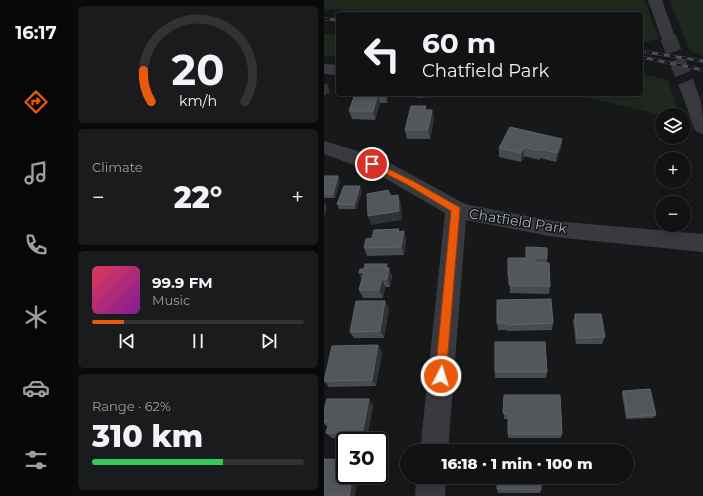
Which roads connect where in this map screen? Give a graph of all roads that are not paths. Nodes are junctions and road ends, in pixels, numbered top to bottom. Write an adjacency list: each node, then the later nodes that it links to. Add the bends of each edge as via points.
1 (655, 0): 2 (street)
2 (668, 36)
3 (324, 69): 4 (street)
4 (336, 70)
5 (688, 88): 6 (street)
6 (703, 128)
7 (324, 147): 8 (street, Chatfield Park, via 383,168)
8 (456, 209): 9 (street, Chatfield Park, via 501,220 554,228); 10 (street)
9 (703, 243)
10 (435, 444)
11 (431, 484): 12 (street)
12 (430, 496)

